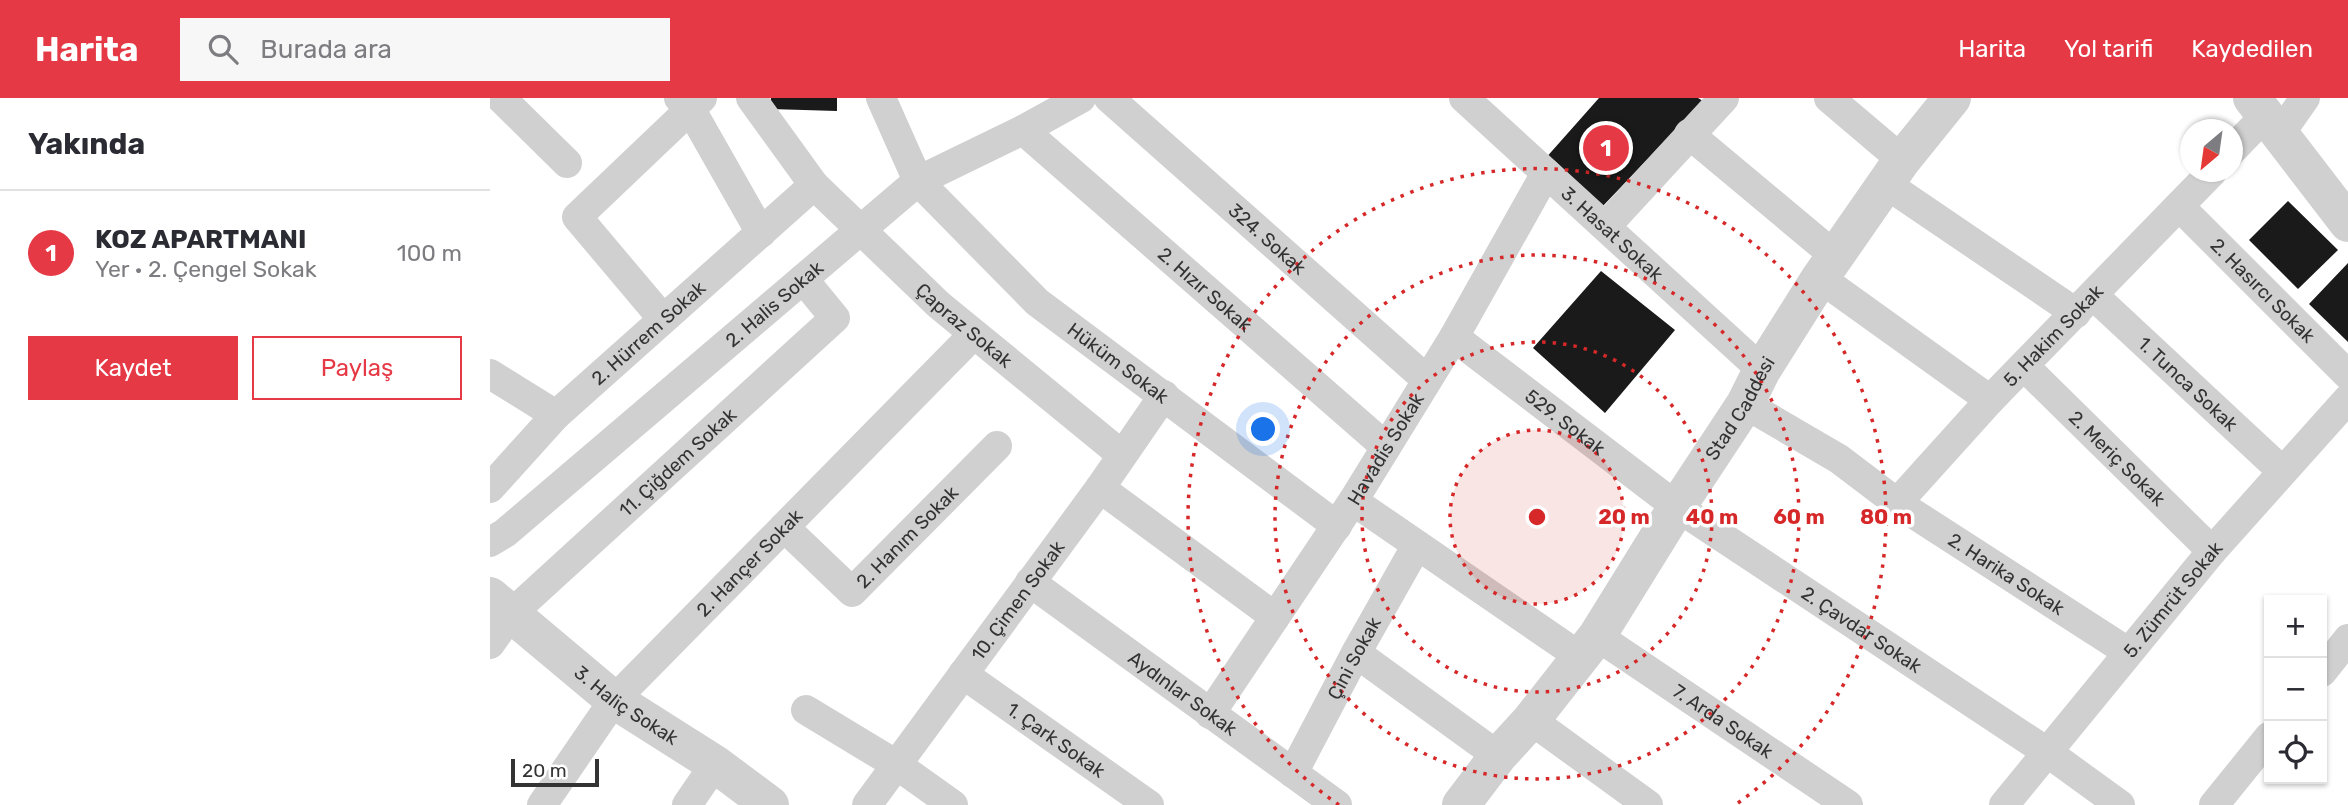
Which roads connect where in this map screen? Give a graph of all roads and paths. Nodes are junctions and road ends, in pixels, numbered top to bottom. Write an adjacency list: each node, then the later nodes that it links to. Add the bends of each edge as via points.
1 (501, 98): 16 (street)
2 (751, 98): 21 (street, Çapraz Sokak)
3 (881, 98): 19 (street)
4 (1081, 98): 13 (street, 2. Halis Sokak)
5 (1109, 98): 37 (street, 324. Sokak)
6 (1724, 98): 14 (street)
7 (1829, 98): 17 (street, 1. Tunca Sokak)
8 (2305, 98): 12 (street)
9 (1947, 100): 17 (street, Stad Caddesi)
10 (691, 102): 26 (street); 30 (street, via 577,216)
11 (1484, 104): 18 (street, 3. Hasat Sokak)
12 (2265, 116): 15 (street); 23 (street)
13 (1023, 130): 19 (street, 2. Halis Sokak); 44 (street, 2. Hızır Sokak)
14 (1689, 134): 24 (street); 27 (street)
15 (2243, 139)
16 (567, 163)
17 (1894, 172): 27 (street, Stad Caddesi); 29 (street, 1. Tunca Sokak)
18 (1546, 173): 24 (street, 3. Hasat Sokak); 32 (street, Havadis Sokak)
19 (918, 181): 25 (street, 2. Halis Sokak); 38 (street, Hüküm Sokak, via 1037,302)
20 (2202, 182): 22 (street, 5. Hakim Sokak)
21 (814, 185): 25 (street, Çapraz Sokak); 26 (street, 2. Hürrem Sokak)
22 (2179, 206): 29 (street, 5. Hakim Sokak); 36 (street, 2. Hasırcı Sokak)
23 (2348, 223)
24 (1606, 226): 34 (street, 3. Hasat Sokak)
25 (861, 230): 28 (street, 2. Halis Sokak); 31 (street, Çapraz Sokak)
26 (761, 233): 30 (street, 2. Hürrem Sokak)
27 (1828, 267): 34 (street, Stad Caddesi); 40 (street)
28 (803, 279): 54 (street, 2. Halis Sokak); 59 (street, 11. Çiğdem Sokak, via 835,318)
29 (2085, 304): 33 (street, 5. Hakim Sokak); 46 (street, 1. Tunca Sokak)
30 (663, 319): 42 (street, 2. Hürrem Sokak)
31 (974, 334): 45 (street, Çapraz Sokak); 53 (street, 2. Hançer Sokak)
32 (1454, 337): 37 (street, Havadis Sokak); 51 (street, 529. Sokak)
33 (2024, 366): 40 (street, 5. Hakim Sokak); 56 (street, 2. Meriç Sokak)
34 (1762, 370): 41 (street, Stad Caddesi)
35 (490, 374): 42 (street)
36 (2348, 375)
37 (1427, 380): 44 (street, Havadis Sokak)
38 (1164, 395): 45 (street, 10. Çimen Sokak); 52 (street, Hüküm Sokak)
39 (2348, 399): 46 (street, 5. Zümrüt Sokak)
40 (1990, 400): 50 (street, 5. Hakim Sokak)
41 (1745, 404): 50 (street, 2. Harika Sokak, via 1839,459); 51 (street, Stad Caddesi)
42 (556, 415): 47 (street, 2. Hürrem Sokak)
43 (997, 446): 53 (street, 2. Hanım Sokak, via 852,592)
44 (1386, 447): 49 (street, Havadis Sokak)
45 (1122, 455): 48 (street, 10. Çimen Sokak)
46 (2282, 471): 56 (street, 5. Zümrüt Sokak)
47 (490, 488)
48 (1100, 488): 57 (street, 10. Çimen Sokak); 58 (street)
49 (1353, 501): 52 (street, Havadis Sokak); 55 (street, 7. Arda Sokak)
50 (1897, 503): 62 (street, 2. Harika Sokak)
51 (1677, 506): 61 (street, Stad Caddesi); 71 (street, 2. Çavdar Sokak)
52 (1337, 526): 58 (street, Havadis Sokak)
53 (784, 527): 66 (street, 2. Hançer Sokak)
54 (490, 542)
55 (1417, 545): 61 (street, 7. Arda Sokak); 63 (street, Çini Sokak)
56 (2212, 551): 62 (street, 5. Zümrüt Sokak)
57 (1030, 582): 65 (street, 10. Çimen Sokak); 68 (street, Aydınlar Sokak)
58 (1275, 617): 68 (street, Havadis Sokak)
59 (497, 618): 66 (street, 3. Haliç Sokak)
60 (2348, 639): 64 (street)
61 (1590, 647): 69 (street, Stad Caddesi); 85 (street, 7. Arda Sokak)
62 (2127, 652): 71 (street, 5. Zümrüt Sokak)
63 (1356, 653): 72 (street); 75 (street, Çini Sokak)
64 (2327, 666)
65 (963, 674): 74 (street, 10. Çimen Sokak); 81 (street, 1. Çark Sokak)
66 (614, 700): 73 (street, 3. Haliç Sokak); 76 (street, 2. Hançer Sokak)
67 (806, 710): 74 (street)
68 (1210, 714): 75 (street, Aydınlar Sokak)
69 (1531, 720): 72 (street, Stad Caddesi); 84 (street)
70 (2264, 743): 88 (street)
71 (2047, 752): 86 (street, 5. Zümrüt Sokak); 87 (street, 2. Çavdar Sokak)
72 (1498, 757): 83 (street, Stad Caddesi)
73 (715, 764): 77 (street); 78 (street, 3. Haliç Sokak)
74 (897, 765): 79 (street, 10. Çimen Sokak); 80 (street)
75 (1297, 787): 82 (street, Aydınlar Sokak)
76 (542, 805)
77 (687, 805)
78 (770, 805)
79 (866, 805)
80 (953, 805)
81 (1149, 805)
82 (1337, 805)
83 (1461, 805)
84 (1648, 805)
85 (1848, 805)
86 (2004, 805)
87 (2120, 805)
88 (2214, 805)

